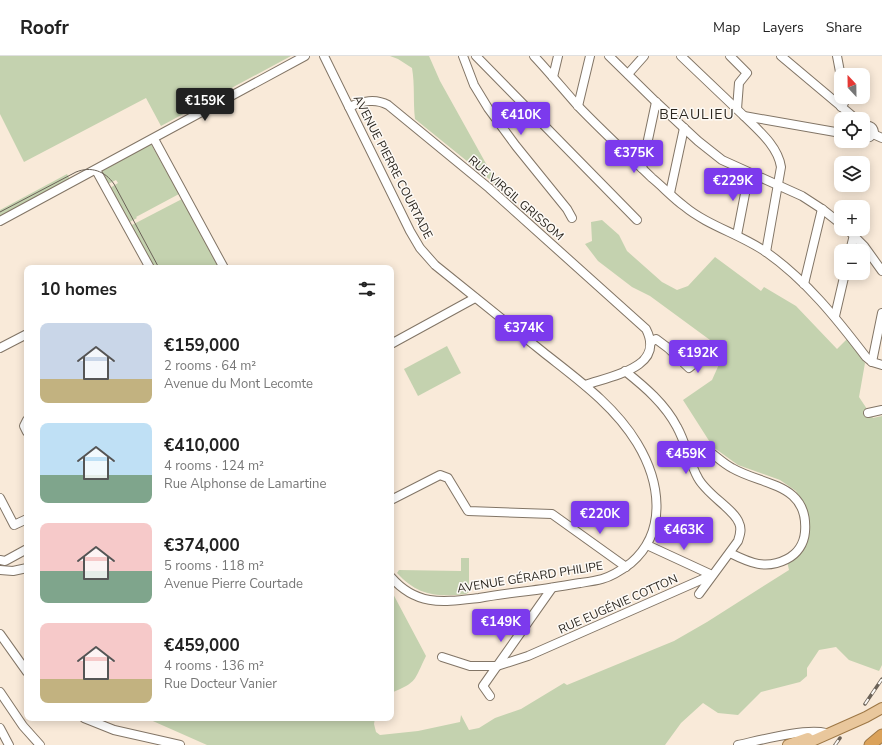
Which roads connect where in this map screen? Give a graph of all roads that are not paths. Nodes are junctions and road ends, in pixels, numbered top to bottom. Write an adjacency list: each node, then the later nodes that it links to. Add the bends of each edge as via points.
1 (305, 56): 31 (street)
2 (324, 56): 20 (street, AVENUE PIERRE COURTADE)
3 (463, 56): 38 (street, via 474,85 488,108)
4 (476, 56): 40 (street)
5 (534, 56): 16 (street)
6 (558, 56): 16 (street)
7 (590, 56): 19 (street)
8 (609, 56): 15 (street)
9 (644, 56): 15 (street)
10 (681, 56): 22 (street)
11 (730, 56): 22 (street, via 747,73 739,82)
12 (781, 56): 21 (street)
13 (837, 56): 14 (street)
14 (839, 68)
15 (628, 74): 17 (street)
16 (553, 77): 19 (street)
17 (656, 102): 26 (street); 32 (street)
18 (843, 104): 21 (street)
19 (578, 106): 32 (street)
20 (349, 107): 50 (street, AVENUE PIERRE COURTADE, via 420,248 435,266); 55 (street, RUE VIRGIL GRISSOM, via 373,100 388,105 489,188 646,329)
21 (841, 108): 23 (street)
22 (738, 109): 24 (street)
23 (846, 112)
24 (744, 116): 27 (street); 35 (street, via 780,158)
25 (870, 126): 28 (street, via 874,130)
26 (684, 128): 34 (street, via 722,160); 36 (street)
27 (834, 132)
28 (873, 134): 29 (street); 30 (street)
29 (870, 136)
30 (882, 138)
31 (154, 139): 33 (street); 46 (street)
32 (642, 168): 36 (street)
33 (96, 170): 41 (street); 45 (street)
34 (749, 173): 35 (street); 42 (street)
35 (778, 184): 37 (street); 44 (street)
36 (670, 193): 42 (street, via 684,207)
37 (822, 209): 39 (street); 49 (street)
38 (572, 218)
39 (834, 218)
40 (637, 220)
41 (0, 221)
42 (737, 236): 44 (street)
43 (855, 236): 47 (street)
44 (766, 252): 49 (street)
45 (147, 265)
46 (222, 265)
47 (882, 271)
48 (843, 280): 52 (street)
49 (804, 284): 52 (street)
50 (475, 298): 54 (street); 61 (street, AVENUE PIERRE COURTADE)
51 (882, 313): 58 (street)
52 (835, 316): 58 (street)
53 (24, 336): 56 (street)
54 (394, 342)
55 (651, 342): 57 (street, via 656,339); 60 (street, via 649,355 645,360)
56 (0, 348)
57 (675, 355)
58 (872, 362): 59 (street)
59 (882, 365)
60 (625, 371): 61 (street); 70 (street, via 663,406 677,427 698,478 708,492 734,515 739,523 741,532)
61 (585, 385): 68 (street, AVENUE GÉRARD PHILIPE, via 624,423 648,466 656,492 657,510 654,529)
62 (882, 410): 63 (street)
63 (868, 413)
64 (710, 452): 70 (street, via 732,469 786,491 795,498 803,511 806,524 801,547 778,564 764,565 746,561)
65 (0, 498): 67 (street, via 14,525)
66 (394, 498): 72 (street, via 440,475 448,478 468,511 552,514)
67 (24, 520)
68 (647, 546): 72 (street, AVENUE GÉRARD PHILIPE); 75 (street)
69 (24, 551): 71 (street, via 5,561)
70 (730, 553): 75 (street)
71 (0, 560)
72 (626, 566): 77 (street, AVENUE GÉRARD PHILIPE, via 603,579)
73 (24, 568): 74 (street)
74 (2, 571)
75 (712, 575): 78 (street); 81 (street, RUE EUGÉNIE COTTON, via 528,656)
76 (394, 581): 77 (street, AVENUE GÉRARD PHILIPE, via 402,589 421,598 446,602)
77 (552, 588): 81 (street)
78 (700, 594)
79 (0, 634): 82 (street)
80 (442, 657): 81 (street, RUE EUGÉNIE COTTON, via 470,666)
81 (497, 666): 84 (street, via 483,686)
82 (24, 668)
83 (0, 692): 92 (street, via 23,726)
84 (490, 696)
85 (882, 708): 88 (main road)
86 (92, 721): 93 (street, via 114,730)
87 (0, 728): 91 (street)
88 (827, 733): 90 (main road); 94 (street, via 803,732); 95 (main road)
89 (882, 735): 97 (highway)
90 (811, 743): 96 (main road)
91 (9, 745)
92 (40, 745)
93 (180, 745)
94 (738, 745)
95 (788, 745)
96 (803, 745)
97 (870, 745)

